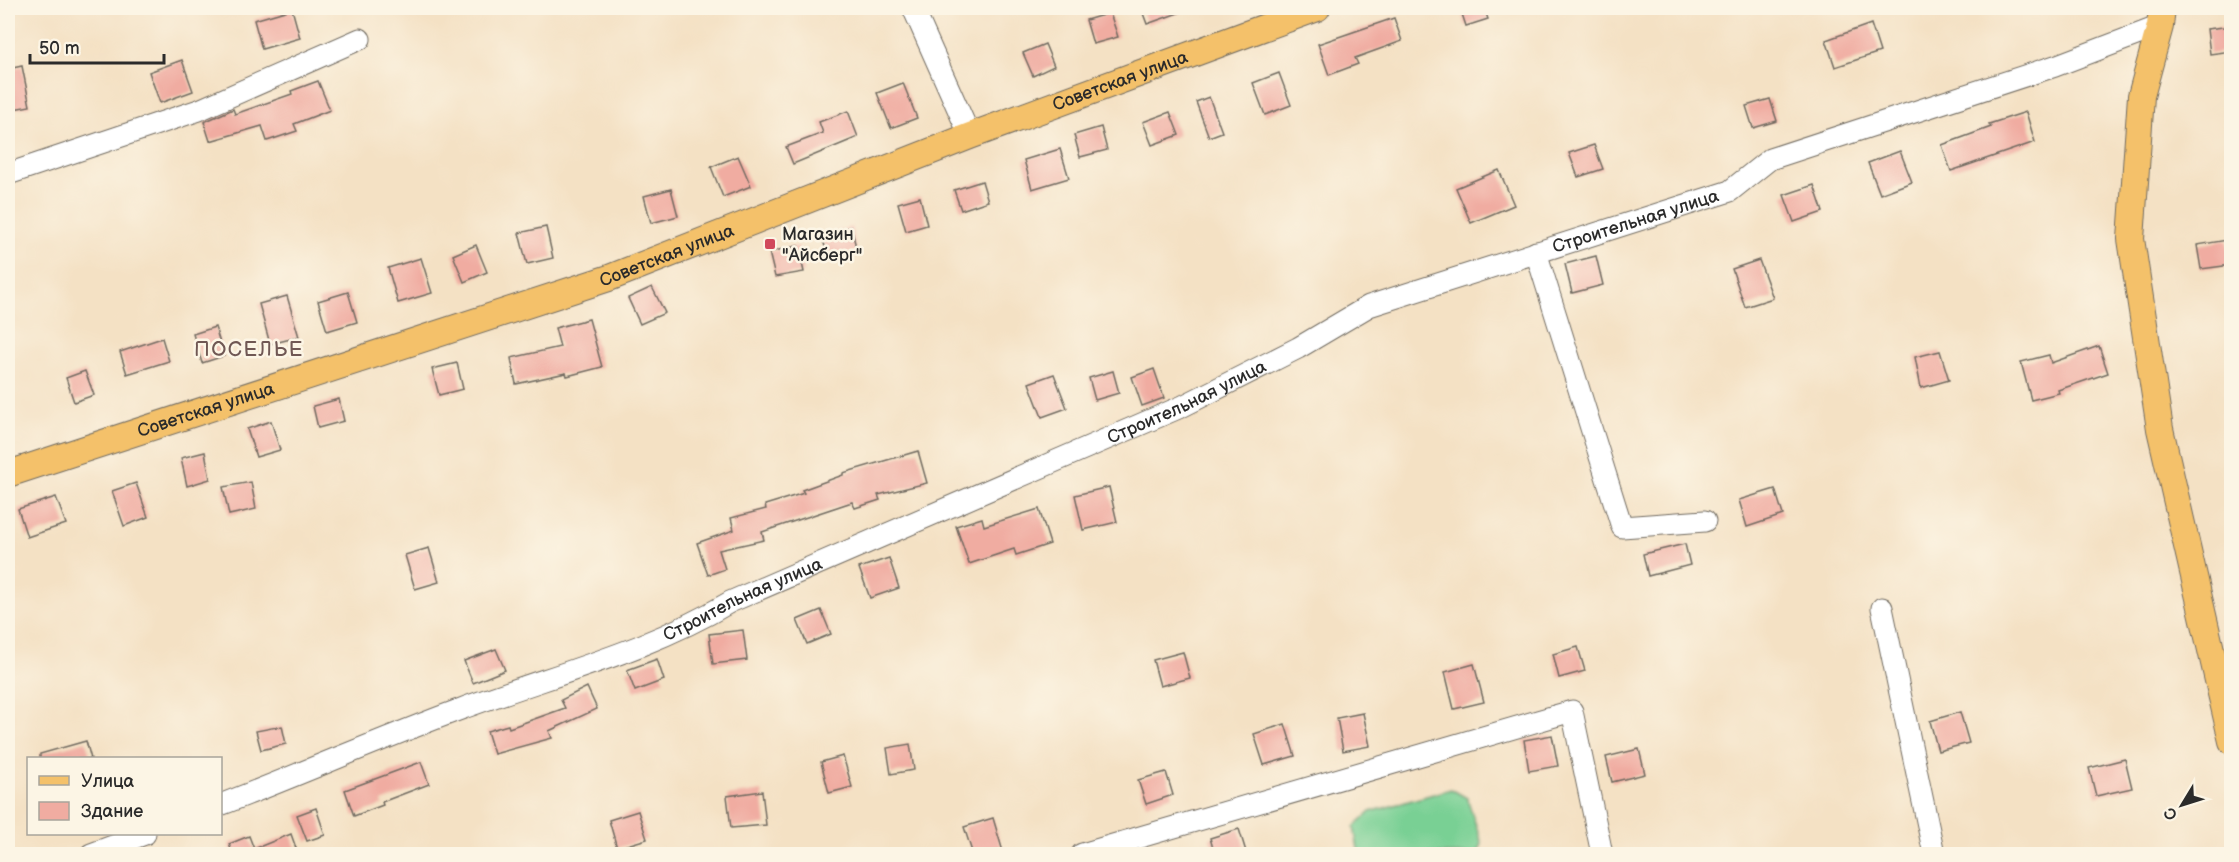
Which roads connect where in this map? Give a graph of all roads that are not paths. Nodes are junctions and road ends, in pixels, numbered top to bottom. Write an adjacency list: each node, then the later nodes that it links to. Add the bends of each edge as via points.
1 (914, 8): 5 (street)
2 (1317, 8): 5 (main road, Советская улица)
3 (2161, 17): 7 (street, Строительная улица, via 2055,66 1770,159 1731,191); 11 (main road, via 2142,96 2131,239 2160,429)
4 (360, 39): 6 (street, via 199,110)
5 (970, 136): 8 (main road, Советская улица, via 609,278)
6 (8, 174)
7 (1536, 252): 9 (street, via 1622,527); 12 (street, Строительная улица, via 1369,306 1298,348 1183,406 730,602 703,619)
8 (8, 474)
9 (1706, 521)
10 (1882, 608): 17 (street)
11 (2232, 741)
12 (222, 804)
13 (142, 835): 14 (street)
14 (91, 855)
15 (1082, 855): 16 (street, via 1572,711)
16 (1602, 855)
17 (1934, 855)

